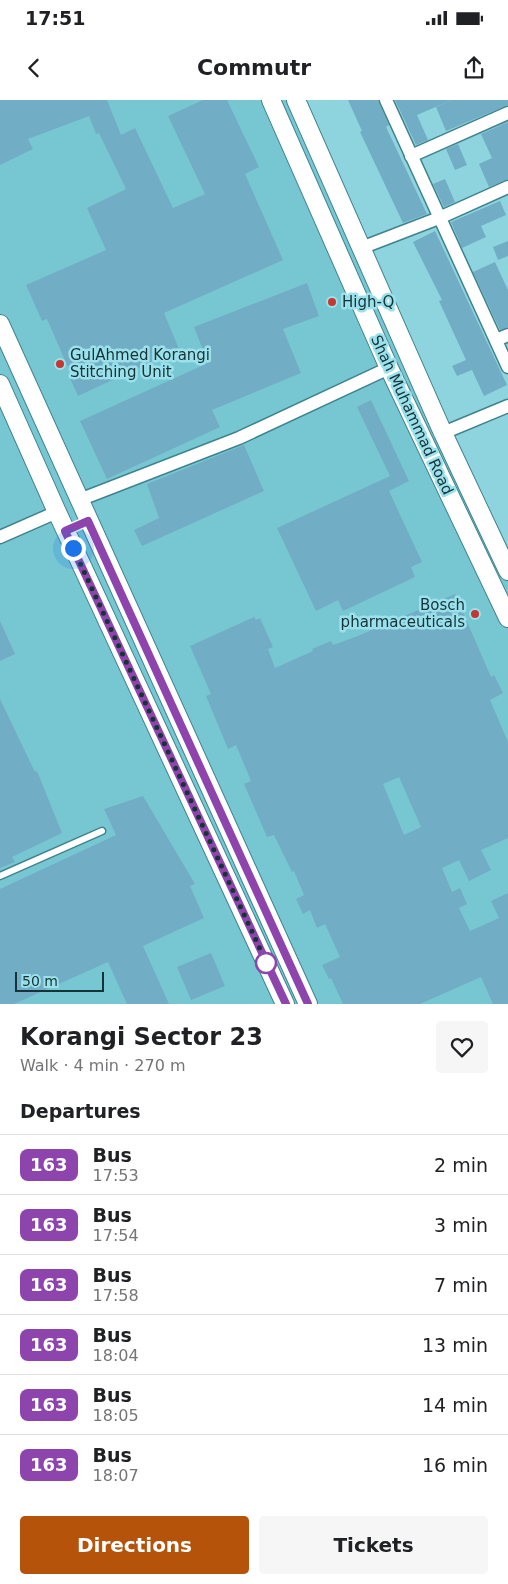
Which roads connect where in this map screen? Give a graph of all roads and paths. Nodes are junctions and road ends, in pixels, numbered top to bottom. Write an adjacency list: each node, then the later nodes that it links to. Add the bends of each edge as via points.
1 (271, 100): 13 (street, Shah Muhammad Road)
2 (296, 100): 8 (street, Shah Muhammad Road)
3 (386, 100): 5 (street)
4 (508, 113): 5 (street)
5 (411, 156): 7 (street)
6 (508, 187): 7 (street)
7 (439, 218): 8 (street); 11 (street)
8 (361, 248): 16 (street, Shah Muhammad Road)
9 (0, 324): 17 (street)
10 (508, 335): 11 (street)
11 (496, 340): 12 (street)
12 (508, 367)
13 (389, 368): 17 (street, via 239,438); 23 (street, Shah Muhammad Road)
14 (0, 384): 18 (street)
15 (508, 406): 16 (street)
16 (443, 433): 22 (street, Shah Muhammad Road)
17 (79, 500): 19 (street)
18 (56, 512): 20 (street); 21 (street)
19 (88, 521): 20 (street); 27 (street)
20 (65, 531): 26 (street)
21 (0, 537)
22 (508, 571)
23 (508, 618)
24 (102, 831): 25 (lane)
25 (0, 876)
26 (286, 1004)
27 (308, 1004)

